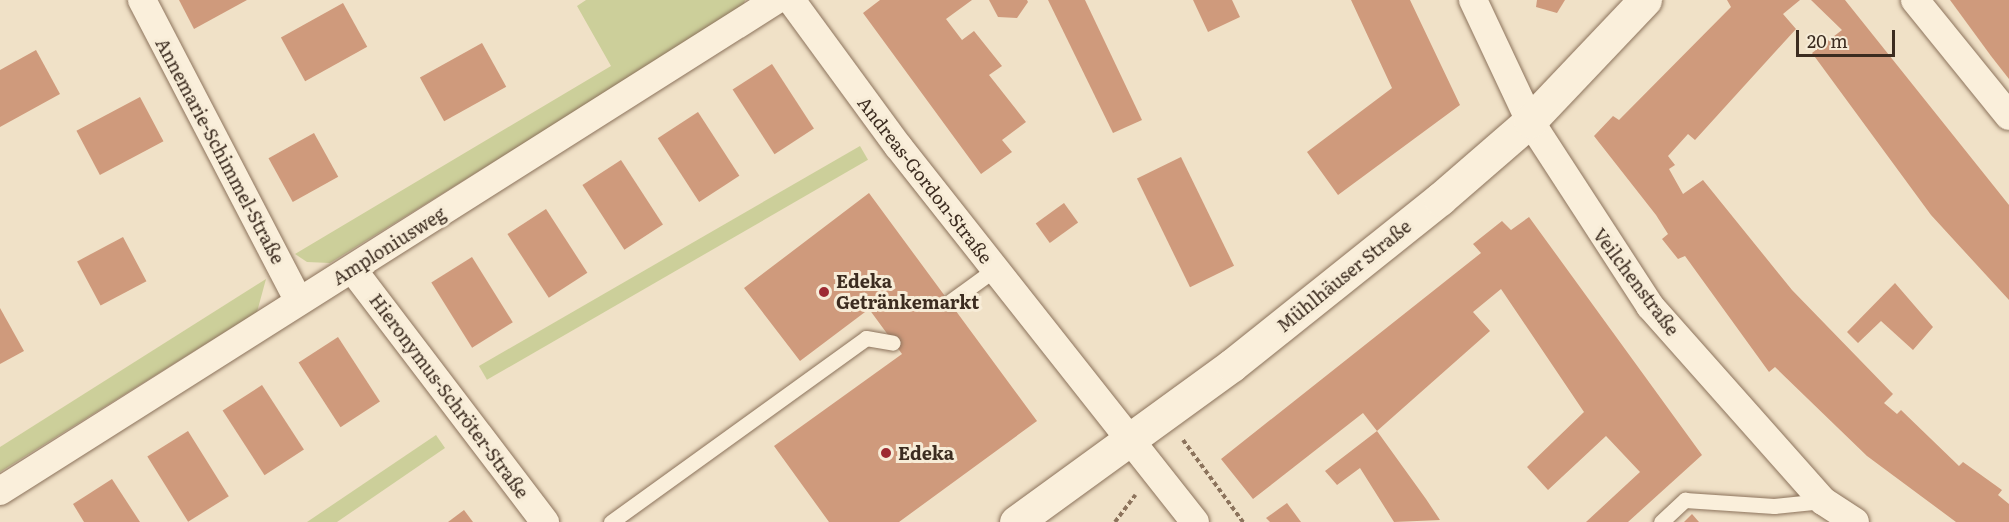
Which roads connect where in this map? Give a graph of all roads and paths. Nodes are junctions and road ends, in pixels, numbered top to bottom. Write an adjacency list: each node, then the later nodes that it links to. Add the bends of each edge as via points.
1 (142, 0): 11 (street, Annemarie-Schimmel-Straße)
2 (776, 0): 10 (street, Amploniusweg)
3 (791, 0): 9 (street, Andreas-Gordon-Straße)
4 (1473, 0): 8 (street, Veilchenstraße)
5 (1645, 0): 8 (street, Mühlhäuser Straße)
6 (1915, 0): 7 (street)
7 (2009, 116)
8 (1530, 121): 14 (street, Mühlhäuser Straße, via 1335,284); 17 (street, Veilchenstraße, via 1650,306)
9 (995, 268): 12 (lane); 15 (street, Andreas-Gordon-Straße)
10 (353, 270): 11 (street, Amploniusweg); 19 (street, Hieronymus-Schröter-Straße)
11 (299, 301): 16 (street, Amploniusweg)
12 (951, 301)
13 (893, 343): 20 (lane, via 866,338)
14 (1165, 415): 15 (street, Mühlhäuser Straße); 22 (path)
15 (1132, 440): 18 (street, Mühlhäuser Straße); 21 (street, Andreas-Gordon-Straße)
16 (0, 491)
17 (1823, 501): 23 (lane, via 1774,507 1685,500); 24 (street, Veilchenstraße)
18 (1021, 521)
19 (545, 522)
20 (611, 522)
21 (1195, 522)
22 (1243, 522)
23 (1660, 522)
24 (1855, 522)

